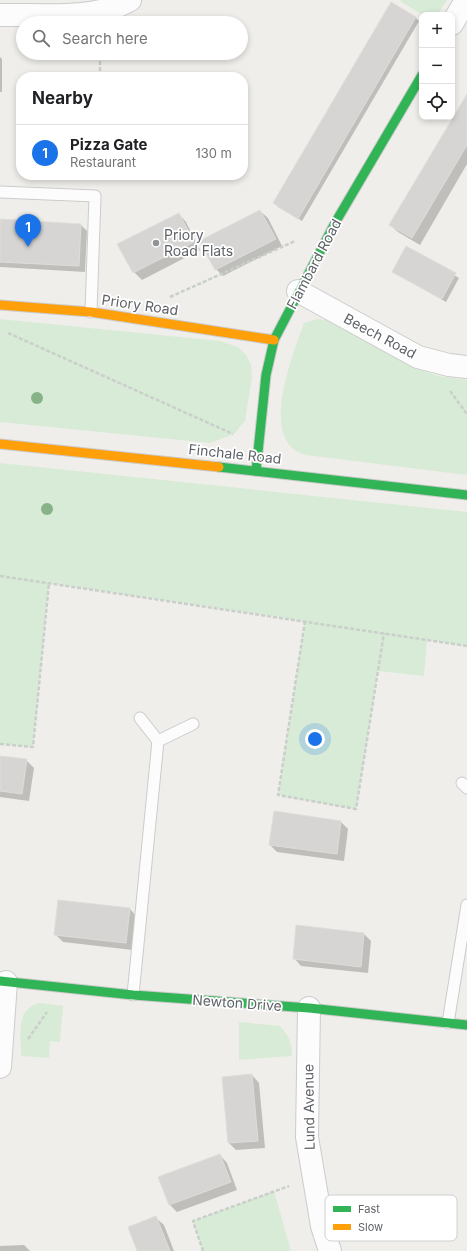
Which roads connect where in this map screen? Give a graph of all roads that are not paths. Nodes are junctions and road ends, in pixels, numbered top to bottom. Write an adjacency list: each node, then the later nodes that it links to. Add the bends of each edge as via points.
1 (130, 0): 3 (street, via 100,12)
2 (466, 0): 4 (street)
3 (0, 15)
4 (455, 19)
5 (419, 80): 7 (street, Flambard Road)
6 (0, 192): 9 (lane, via 95,196)
7 (298, 291): 10 (street, Flambard Road); 11 (street, Beech Road, via 418,357)
8 (0, 305): 9 (street, Priory Road)
9 (90, 312): 10 (street, Priory Road)
10 (274, 340): 13 (street, Flambard Road, via 266,375)
11 (467, 367)
12 (0, 444): 13 (street, Finchale Road)
13 (256, 470): 14 (street, Finchale Road)
14 (467, 496)
15 (140, 718): 17 (lane)
16 (193, 724): 17 (lane)
17 (158, 741): 20 (lane)
18 (467, 904): 22 (lane)
19 (3, 981): 20 (street, Newton Drive); 24 (street, Newton Drive)
20 (133, 995): 21 (street, Newton Drive)
21 (309, 1008): 22 (street, Newton Drive); 25 (street, Lund Avenue, via 307,1137)
22 (448, 1023): 23 (street, Newton Drive)
23 (467, 1025)
24 (1, 1058)
25 (325, 1235)
26 (327, 1241): 27 (street, Lund Avenue)
27 (330, 1251)

